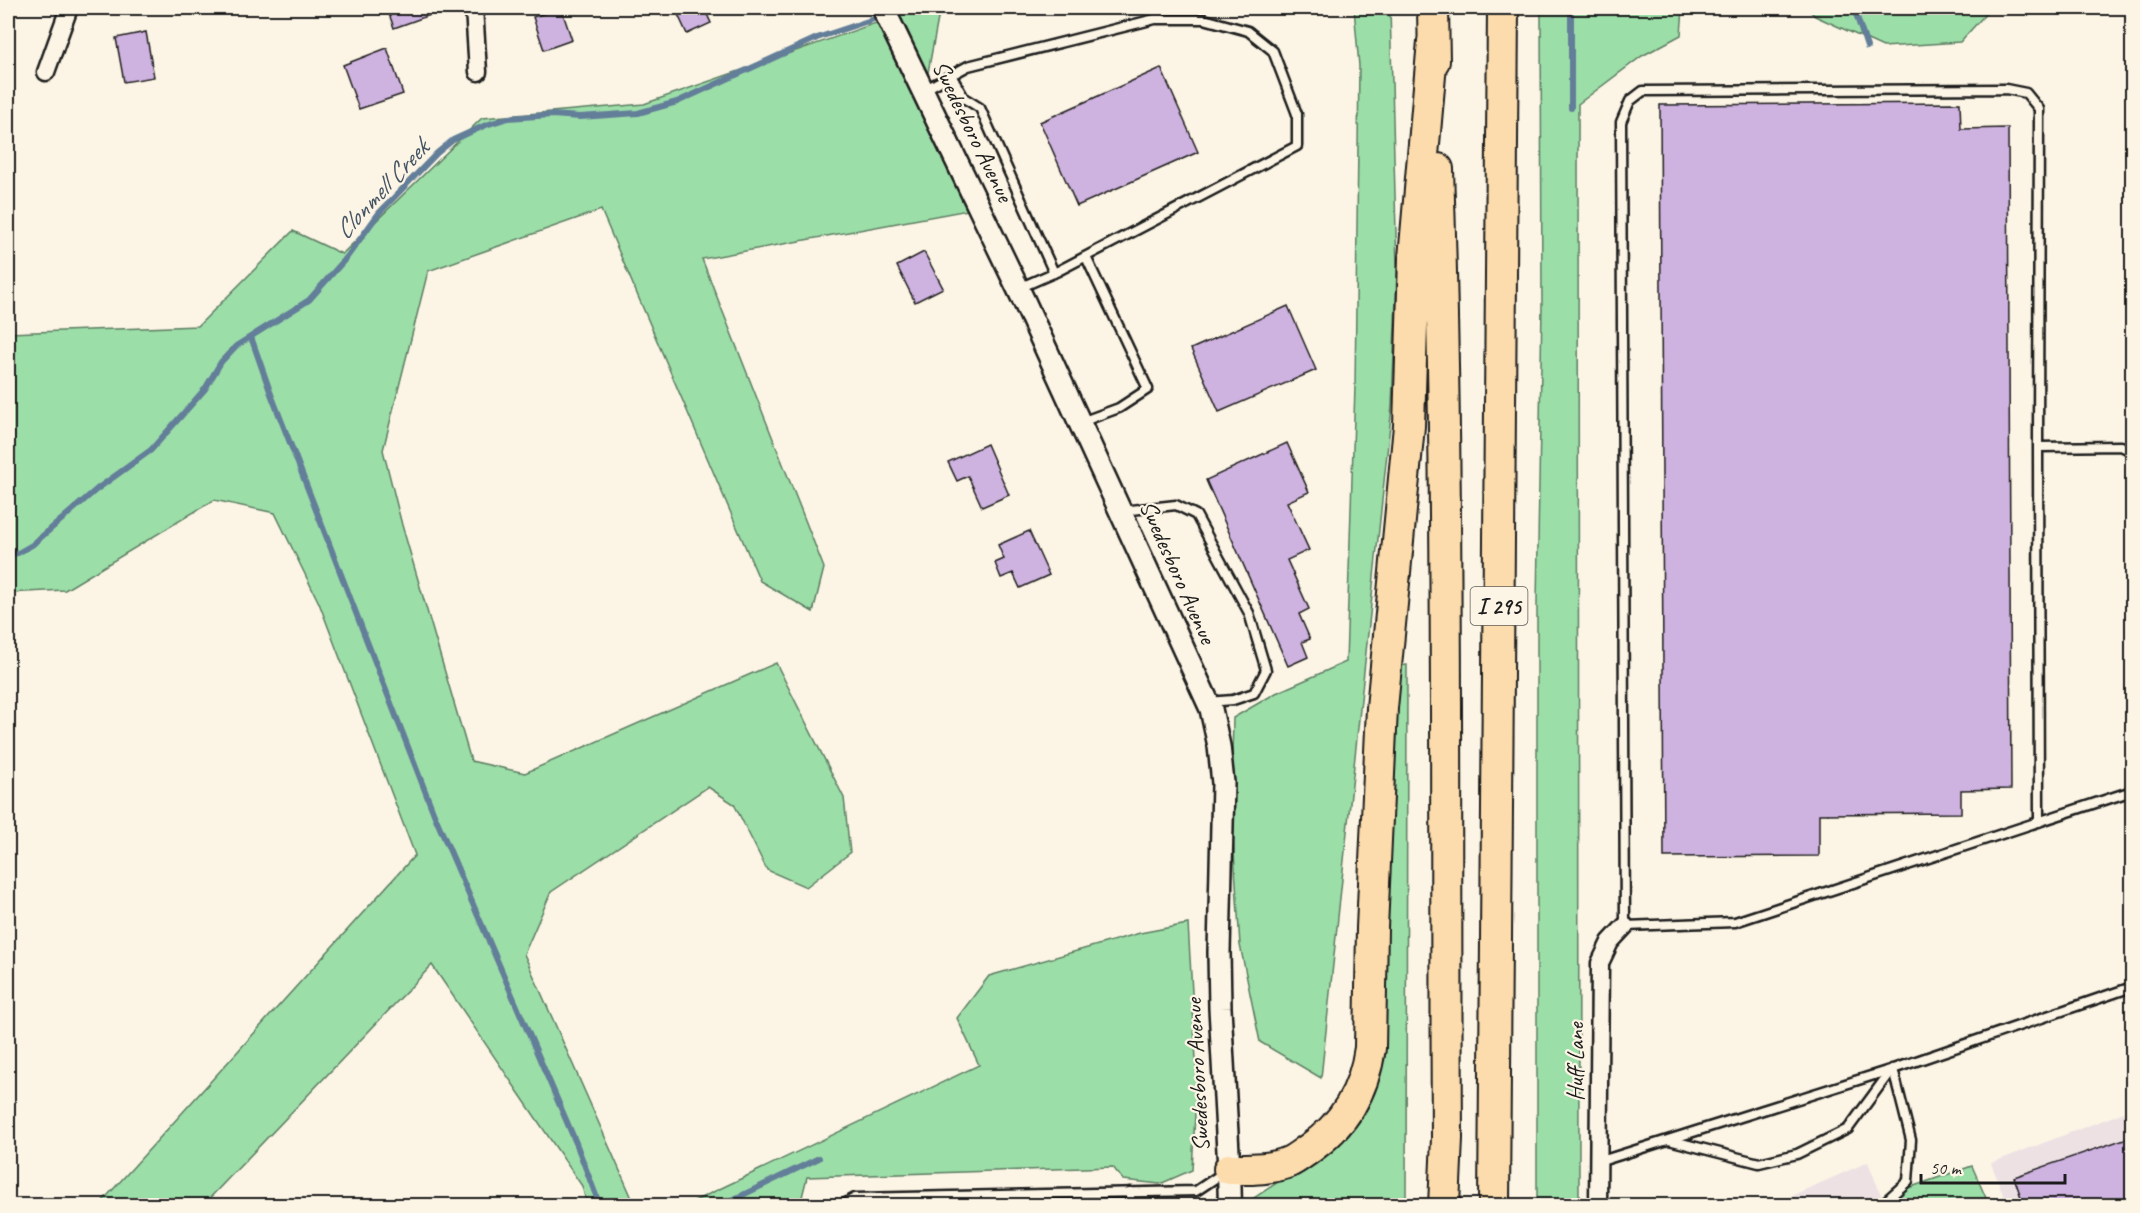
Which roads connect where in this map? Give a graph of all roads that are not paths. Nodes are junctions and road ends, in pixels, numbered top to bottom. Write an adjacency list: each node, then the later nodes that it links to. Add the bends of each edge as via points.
1 (69, 8): 7 (street)
2 (474, 8): 8 (street)
3 (883, 8): 10 (street, Swedesboro Avenue)
4 (1433, 8): 6 (highway, I 295)
5 (1503, 8): 33 (highway, I 295)
6 (1433, 42): 26 (highway, via 1414,258 1409,426 1382,708 1368,1063 1352,1104 1325,1138 1289,1162); 32 (highway, I 295, via 1443,316 1447,1138)
7 (46, 72)
8 (478, 72)
9 (951, 75): 10 (lane); 11 (lane, via 968,66 1155,20 1204,19 1248,31 1273,51 1297,114 1298,146); 12 (lane, via 964,98 980,108)
10 (923, 90): 13 (street, Swedesboro Avenue)
11 (1086, 257): 12 (lane); 14 (lane, via 1148,389 1119,408)
12 (1054, 273): 13 (lane)
13 (1018, 289): 14 (street, Swedesboro Avenue)
14 (1080, 422): 17 (street, Swedesboro Avenue)
15 (2038, 447): 16 (lane, via 2121,446); 20 (lane); 21 (lane, via 2039,109 2026,93 2006,89 1642,91 1630,101 1621,122)
16 (2133, 451)
17 (1120, 512): 18 (street, Swedesboro Avenue); 18 (lane, via 1176,505 1196,515 1249,613 1266,669 1254,693)
18 (1208, 702): 26 (street, Swedesboro Avenue, via 1216,728 1223,783 1219,974)
19 (2133, 791): 20 (lane)
20 (2039, 822): 21 (lane, via 1735,922)
21 (1625, 926): 25 (street, Huff Lane, via 1610,942 1600,963)
22 (2133, 987): 23 (lane)
23 (1893, 1069): 24 (lane); 24 (lane, via 1848,1129 1797,1154 1759,1163); 35 (lane, via 1911,1140 1908,1180)
24 (1668, 1140): 25 (lane)
25 (1598, 1162): 34 (street, Huff Lane)
26 (1229, 1169): 27 (lane, via 1196,1191); 31 (main road, Swedesboro Avenue)
27 (1130, 1192): 28 (lane); 30 (lane)
28 (870, 1202): 29 (lane, via 855,1198)
29 (840, 1206)
30 (1130, 1206)
31 (1230, 1206)
32 (1444, 1206)
33 (1494, 1206)
34 (1598, 1206)
35 (1880, 1206)

